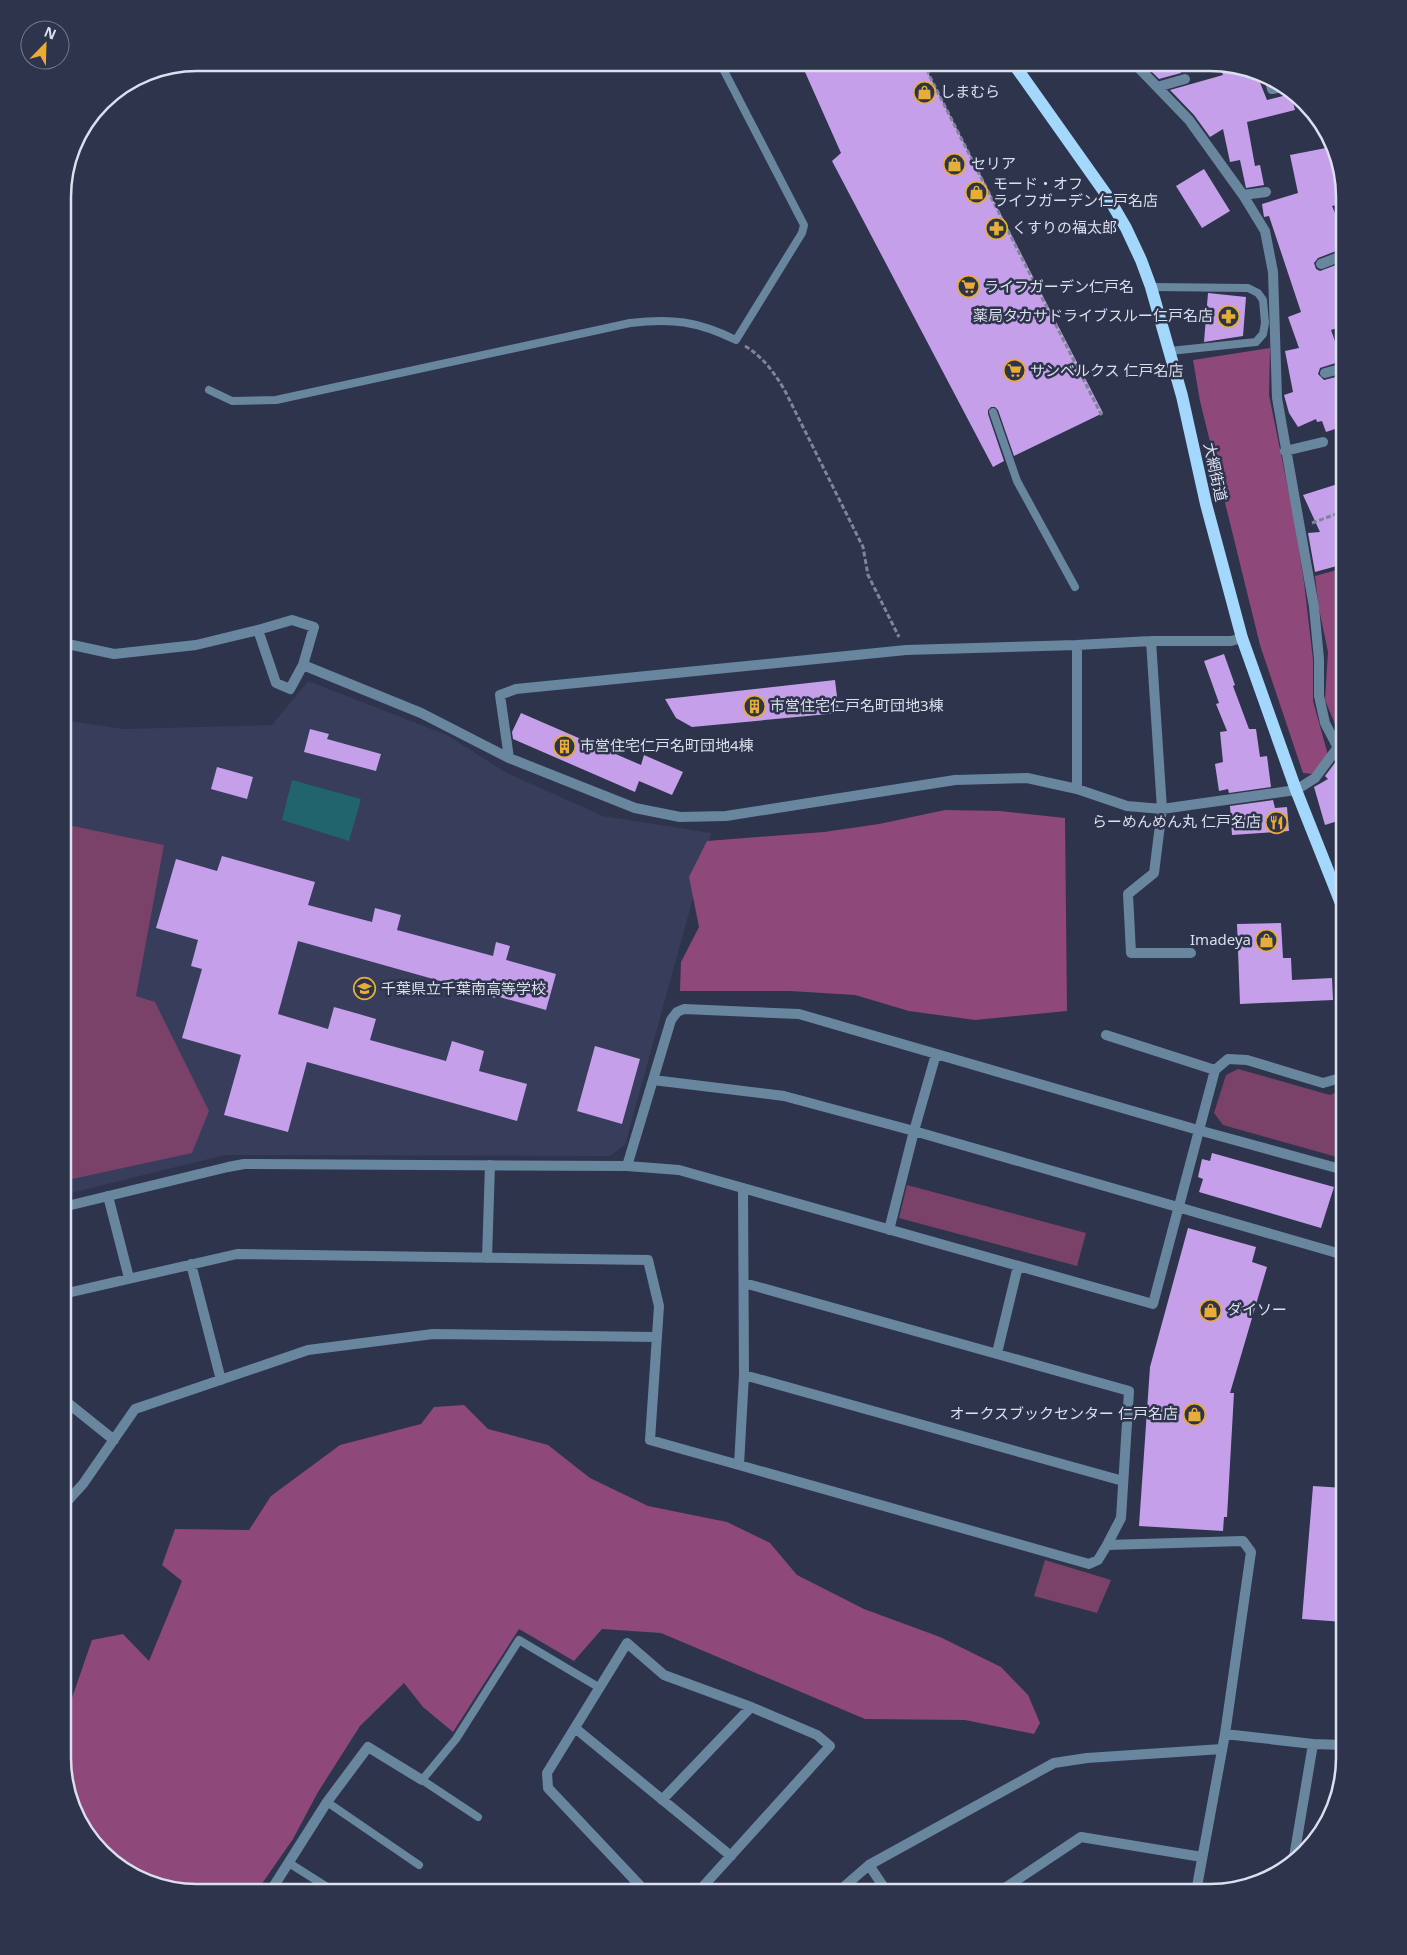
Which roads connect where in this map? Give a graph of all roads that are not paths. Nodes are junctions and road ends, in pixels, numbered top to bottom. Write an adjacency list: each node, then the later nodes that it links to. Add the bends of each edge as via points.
1 (724, 72): 14 (lane, via 804,225 736,340 697,325 660,320 630,323 276,400 232,401)
2 (1019, 72): 10 (main road, 大網街道, via 1108,197 1126,228)
3 (1143, 72): 5 (street)
4 (1185, 79): 5 (street)
5 (1157, 87): 7 (street, via 1189,120)
6 (1266, 192): 7 (street)
7 (1243, 195): 17 (street, via 1265,231 1274,272 1277,398)
8 (1336, 258): 9 (street)
9 (1321, 264)
10 (1151, 287): 11 (main road, 大網街道); 11 (lane, via 1248,288 1263,300 1265,323 1263,334 1256,342)
11 (1170, 351): 20 (main road, 大網街道)
12 (1336, 370): 13 (street)
13 (1325, 373)
14 (209, 390)
15 (993, 412): 18 (lane, via 1017,481)
16 (1323, 442): 17 (street)
17 (1286, 451): 25 (street, via 1314,607 1319,696)
18 (1075, 586)
19 (258, 630): 22 (street, via 196,645 114,654); 24 (street, via 276,683 290,689); 24 (street, via 292,620 314,627)
20 (1242, 638): 21 (street, via 1231,641); 29 (main road, 大網街道)
21 (1151, 641): 23 (street); 30 (street)
22 (72, 645)
23 (1077, 646): 27 (street, via 906,650 516,689 500,695); 28 (street)
24 (302, 665): 27 (street, via 421,713)
25 (1336, 744)
26 (1336, 751): 29 (street, via 1315,778)
27 (508, 758): 28 (street, via 635,808 680,817 735,814 955,780 1026,778)
28 (1077, 789): 30 (street, via 1127,806)
29 (1296, 790): 30 (street); 31 (main road, 大網街道)
30 (1162, 809): 32 (street, via 1154,873 1128,894 1131,953)
31 (1336, 891)
32 (1191, 953)
33 (1106, 1035): 35 (street)
34 (936, 1054): 36 (street, via 799,1014 684,1009 671,1020); 38 (street); 39 (street)
35 (1215, 1070): 37 (street, via 1228,1059 1247,1060 1323,1083); 38 (street)
36 (653, 1080): 39 (street, via 784,1096); 41 (street)
37 (1336, 1081)
38 (1198, 1130): 42 (street); 46 (street)
39 (914, 1131): 46 (street); 47 (street)
40 (490, 1165): 41 (street); 44 (street, via 244,1164); 49 (street)
41 (627, 1166): 43 (street, via 679,1170)
42 (1336, 1168)
43 (742, 1188): 47 (street); 53 (street)
44 (108, 1196): 45 (street); 52 (street)
45 (71, 1205)
46 (1178, 1208): 48 (street); 51 (street, via 1153,1304)
47 (889, 1230): 51 (street)
48 (1336, 1253)
49 (487, 1258): 50 (street, via 237,1254); 55 (street, via 648,1260 659,1306)
50 (191, 1264): 52 (street); 58 (street)
51 (1018, 1266): 56 (street)
52 (128, 1278): 54 (street)
53 (744, 1283): 56 (street); 57 (street)
54 (71, 1292)
55 (657, 1337): 58 (street, via 433,1334 308,1350); 61 (street, via 650,1440)
56 (997, 1353): 62 (street, via 1129,1391)
57 (744, 1375): 61 (street); 62 (street)
58 (221, 1380): 60 (street, via 136,1409)
59 (71, 1406): 60 (street)
60 (114, 1440): 63 (street)
61 (739, 1466): 64 (street, via 1089,1564 1098,1560)
62 (1123, 1482): 64 (street, via 1121,1518)
63 (71, 1496)
64 (1108, 1546): 68 (street, via 1243,1541 1251,1552)
65 (600, 1688): 66 (street, via 627,1643 664,1675); 67 (street); 72 (lane, via 519,1640 456,1739)
66 (751, 1707): 73 (street); 77 (street, via 817,1735 830,1746)
67 (575, 1728): 73 (street); 84 (street, via 548,1773 548,1788)
68 (1225, 1734): 69 (street); 71 (street)
69 (1313, 1744): 70 (street); 76 (street)
70 (1336, 1745)
71 (1222, 1749): 78 (street); 81 (street, via 1054,1763)
72 (422, 1780): 74 (street, via 368,1747); 75 (lane)
73 (662, 1800): 77 (street)
74 (327, 1802): 79 (street); 80 (lane)
75 (478, 1817)
76 (1295, 1850)
77 (731, 1856): 85 (street)
78 (1202, 1857): 88 (street, via 1081,1837); 89 (street)
79 (289, 1863): 82 (street); 83 (lane)
80 (419, 1865)
81 (869, 1865): 86 (street); 87 (street)
82 (276, 1883)
83 (321, 1883)
84 (638, 1883)
85 (706, 1884)
86 (848, 1884)
87 (881, 1884)
88 (1010, 1884)
89 (1197, 1884)

